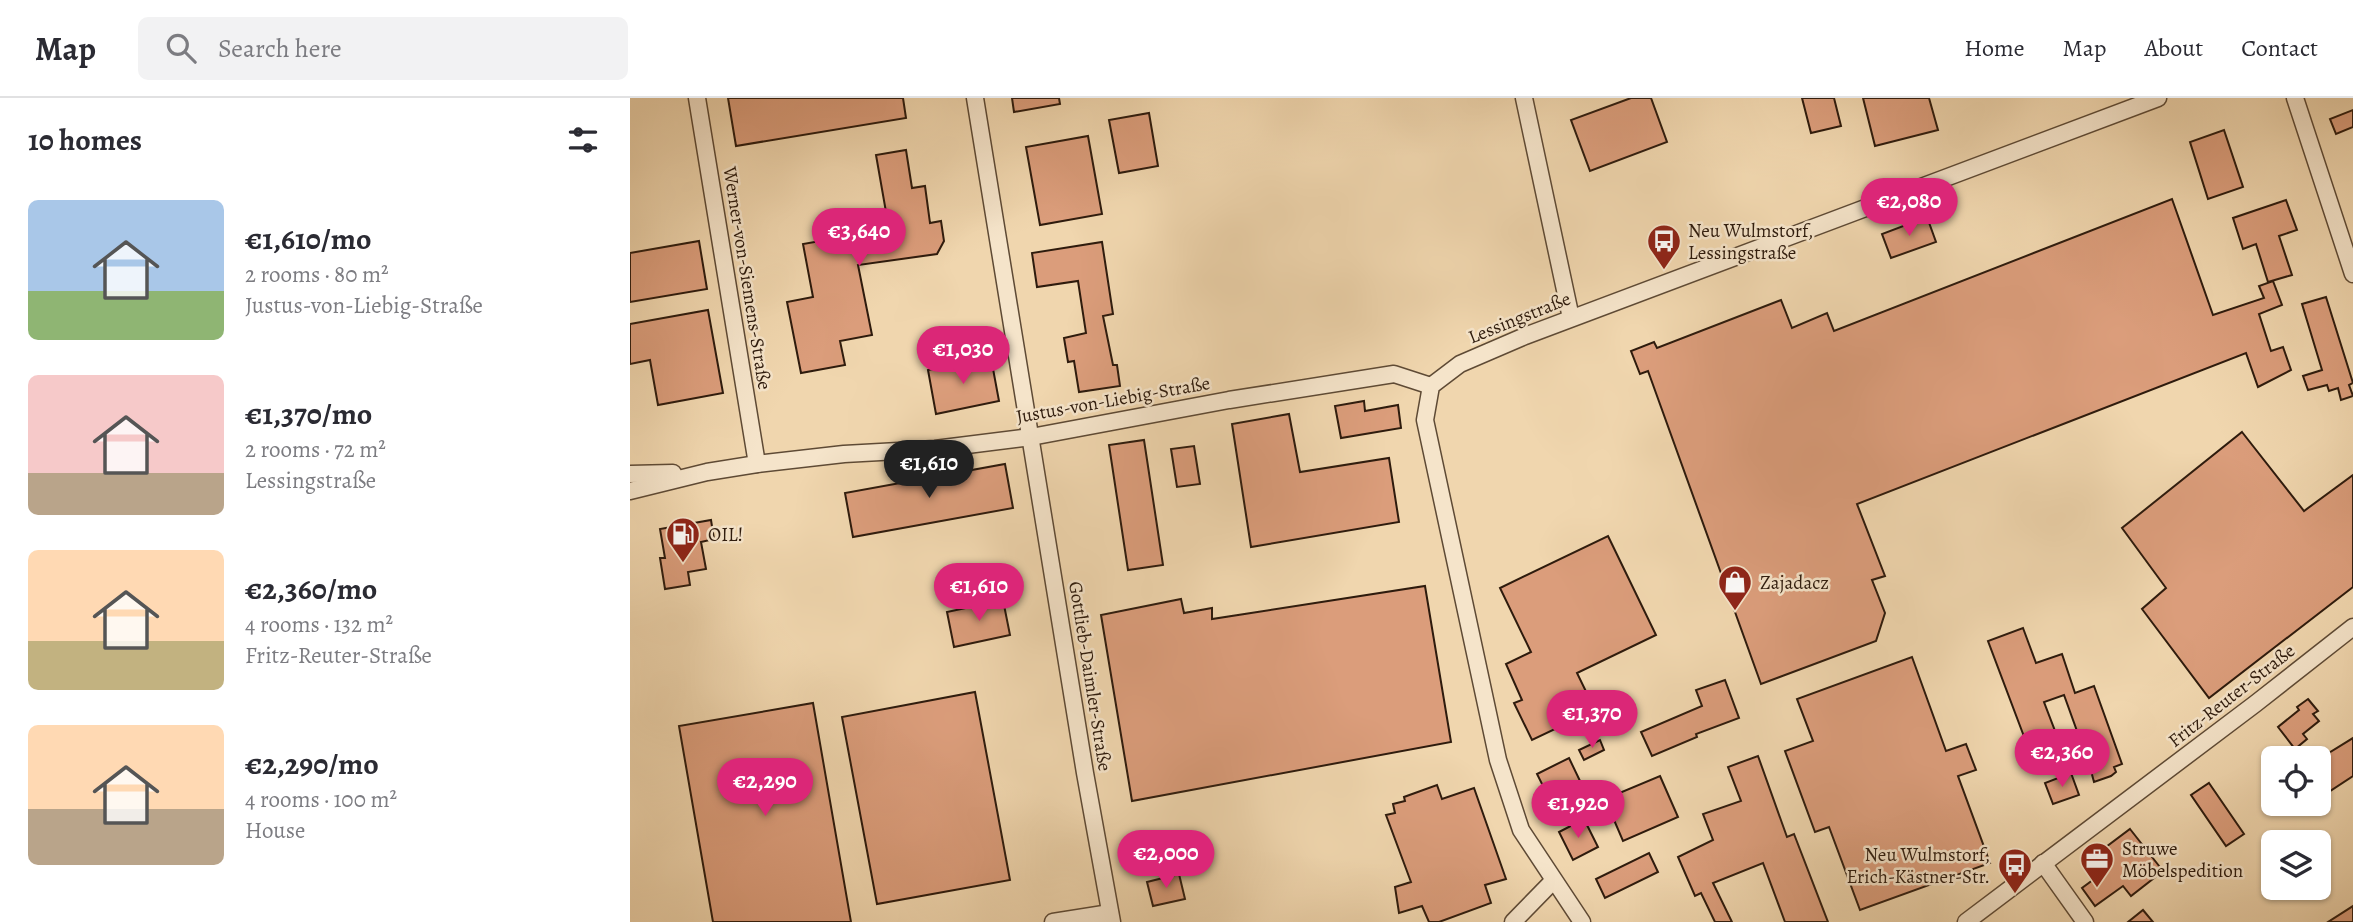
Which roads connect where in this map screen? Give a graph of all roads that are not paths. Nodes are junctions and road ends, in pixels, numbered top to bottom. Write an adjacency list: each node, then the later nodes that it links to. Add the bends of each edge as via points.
1 (697, 98): 10 (street, Werner-von-Siemens-Straße)
2 (975, 98): 9 (street, Gottlieb-Daimler-Straße)
3 (1524, 98): 7 (street)
4 (2158, 98): 7 (street, Lessingstraße)
5 (2295, 98): 6 (street)
6 (2353, 274)
7 (1571, 318): 8 (street, Lessingstraße, via 1460,364)
8 (1431, 386): 9 (street, Justus-von-Liebig-Straße, via 1394,374); 16 (street, via 1425,420 1498,760 1521,830)
9 (1031, 437): 10 (street, Justus-von-Liebig-Straße); 17 (street, Gottlieb-Daimler-Straße)
10 (757, 464): 11 (street, Justus-von-Liebig-Straße)
11 (707, 472): 12 (street); 13 (street)
12 (630, 474)
13 (630, 491)
14 (2353, 627): 15 (street, Fritz-Reuter-Straße)
15 (2043, 863): 21 (street, Fritz-Reuter-Straße); 22 (street)
16 (1553, 881): 19 (street); 20 (street)
17 (1111, 918): 18 (street)
18 (1052, 922)
19 (1513, 922)
20 (1582, 922)
21 (1966, 922)
22 (2085, 922)

